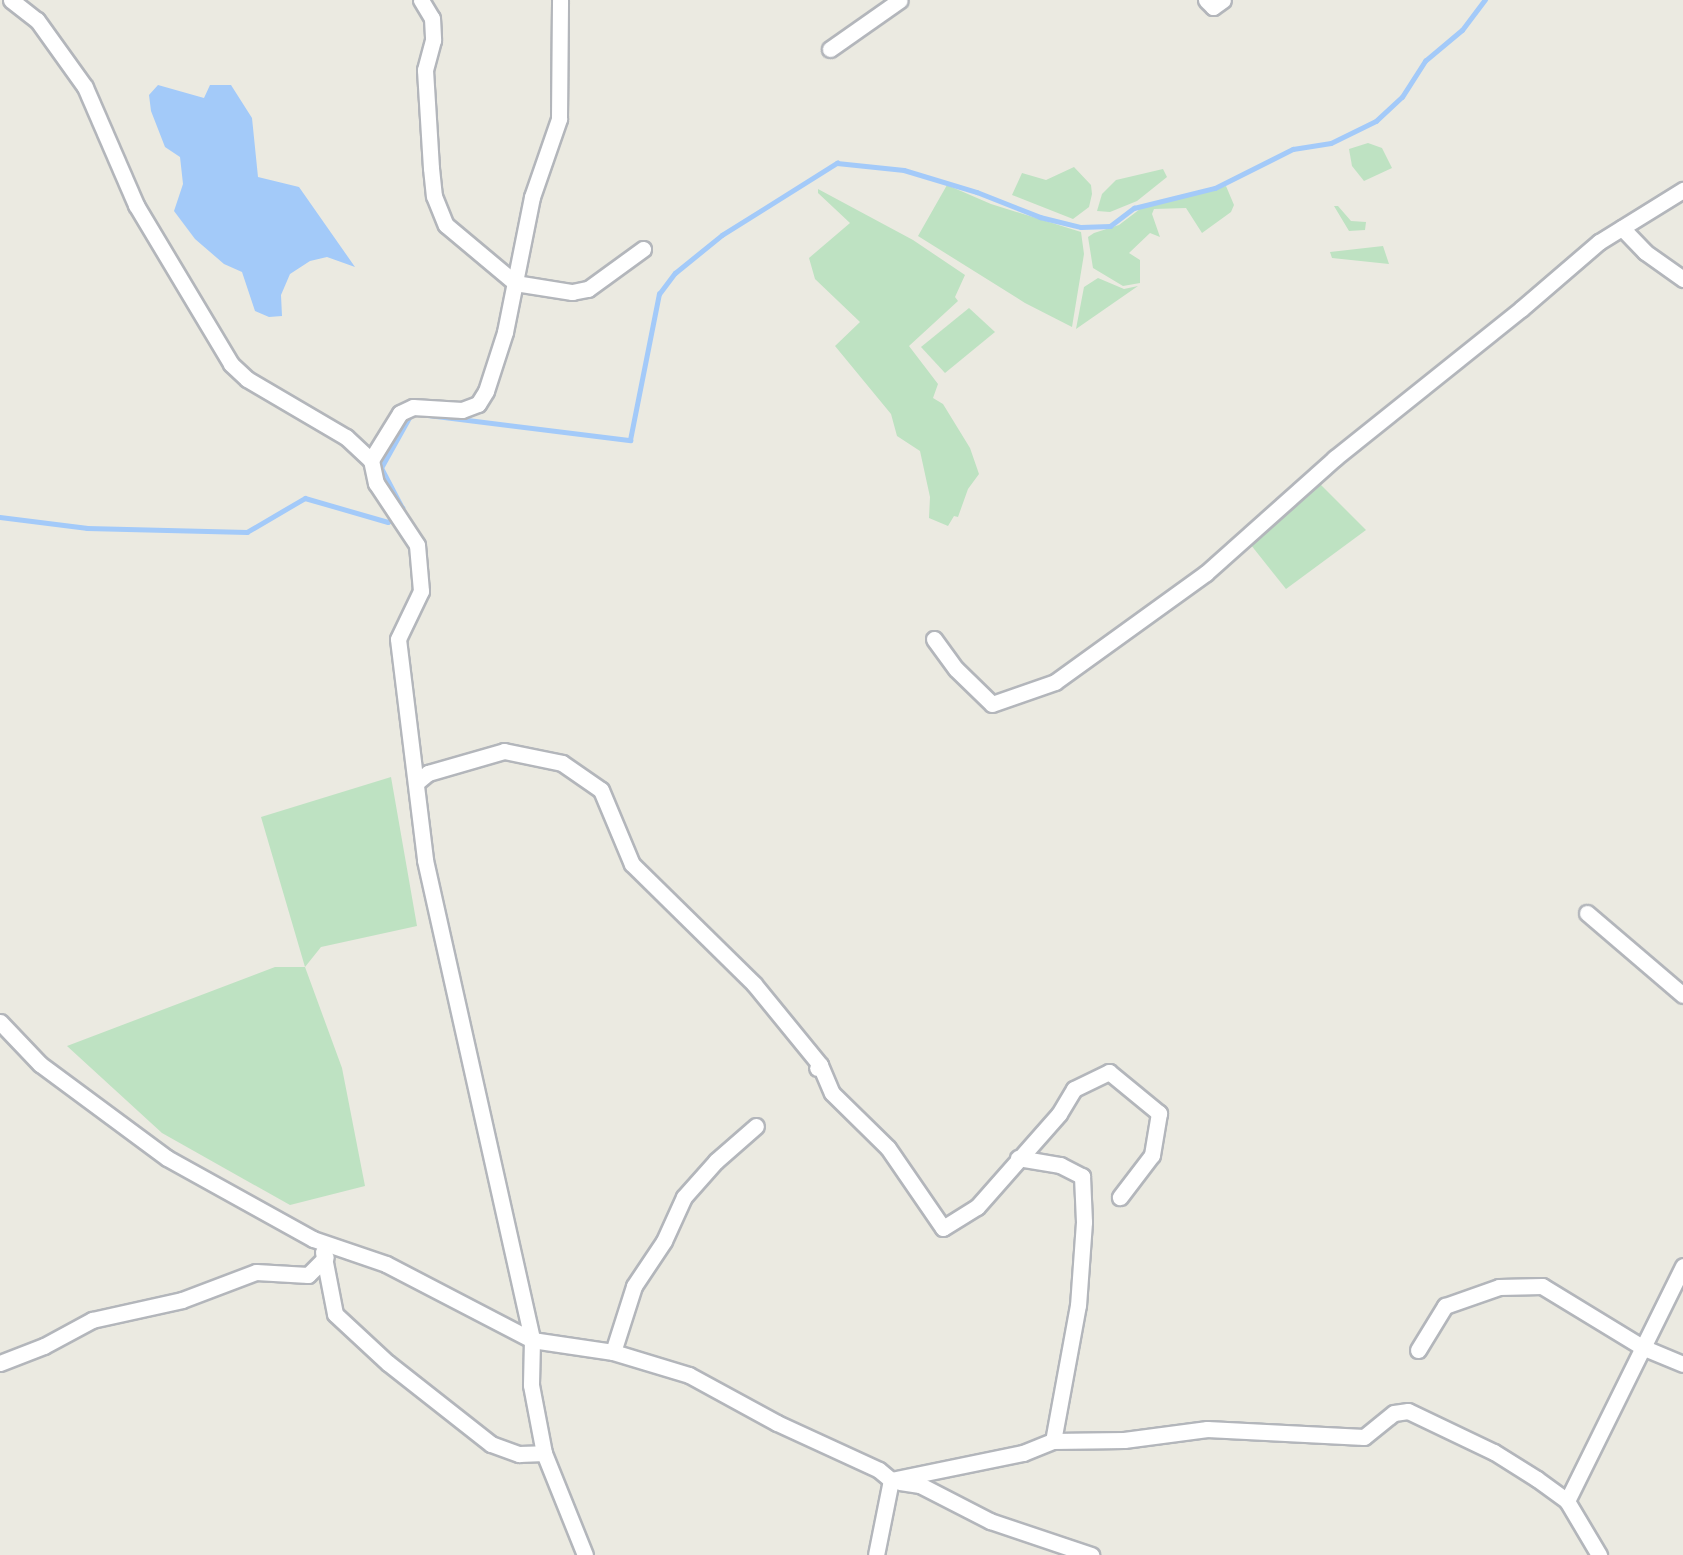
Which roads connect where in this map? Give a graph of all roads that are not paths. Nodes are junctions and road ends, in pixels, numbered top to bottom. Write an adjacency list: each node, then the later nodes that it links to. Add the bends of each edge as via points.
1 (11, 0): 13 (street, via 37,20 85,87 136,204 231,364 247,379 346,437)
2 (421, 0): 12 (street, via 432,18 433,40 425,70 434,196 446,225)
3 (560, 0): 12 (street, via 559,119 532,197)
4 (900, 0): 7 (street)
5 (1206, 0): 6 (street, via 1213,7)
6 (1223, 0)
7 (830, 49)
8 (1683, 190): 9 (street)
9 (1622, 228): 11 (street, via 1645,252); 14 (street, via 1599,242 1335,458 1206,573 1055,682 992,704 956,669)
10 (643, 249): 12 (street, via 588,289 572,292)
11 (1683, 279)
12 (515, 283): 13 (street, via 505,332 478,404 462,410 413,407 400,413)
13 (371, 460): 15 (street, via 376,483 417,545 420,565 421,591 398,639)
14 (933, 639)
15 (416, 783): 20 (street, via 428,772 504,751 562,763 601,790 632,864 754,984 818,1067 832,1093 888,1148 943,1228 977,1208); 25 (street, via 434,905)
16 (1587, 913): 17 (street)
17 (1683, 994)
18 (0, 1022): 22 (street, via 40,1064 167,1158)
19 (756, 1126): 28 (street, via 716,1161 684,1197 664,1241 634,1286)
20 (1018, 1158): 21 (street, via 1059,1114 1074,1089 1109,1072 1159,1113 1152,1155); 31 (street, via 1060,1166 1082,1176 1084,1222 1078,1305)
21 (1120, 1197)
22 (313, 1239): 23 (street); 25 (street, via 386,1263)
23 (326, 1257): 29 (street, via 308,1275 256,1272 182,1300 92,1320 44,1346); 32 (street, via 335,1314 388,1363 491,1444 519,1454)
24 (1683, 1266): 26 (street)
25 (532, 1340): 28 (street); 32 (street, via 531,1385)
26 (1642, 1347): 27 (street, via 1542,1286 1531,1286 1499,1287 1445,1306); 30 (street); 34 (street)
27 (1418, 1350)
28 (613, 1352): 33 (street, via 689,1375 777,1423 879,1470)
29 (0, 1363)
30 (1683, 1364)
31 (1053, 1441): 33 (street, via 1023,1453); 34 (street, via 1124,1440 1207,1429 1356,1438 1373,1432 1394,1413 1408,1411 1494,1452)
32 (544, 1453): 35 (street)
33 (891, 1480): 36 (street); 37 (street, via 920,1485 990,1521)
34 (1567, 1501): 38 (street, via 1590,1533)
35 (585, 1555)
36 (876, 1555)
37 (1091, 1555)
38 (1599, 1555)

